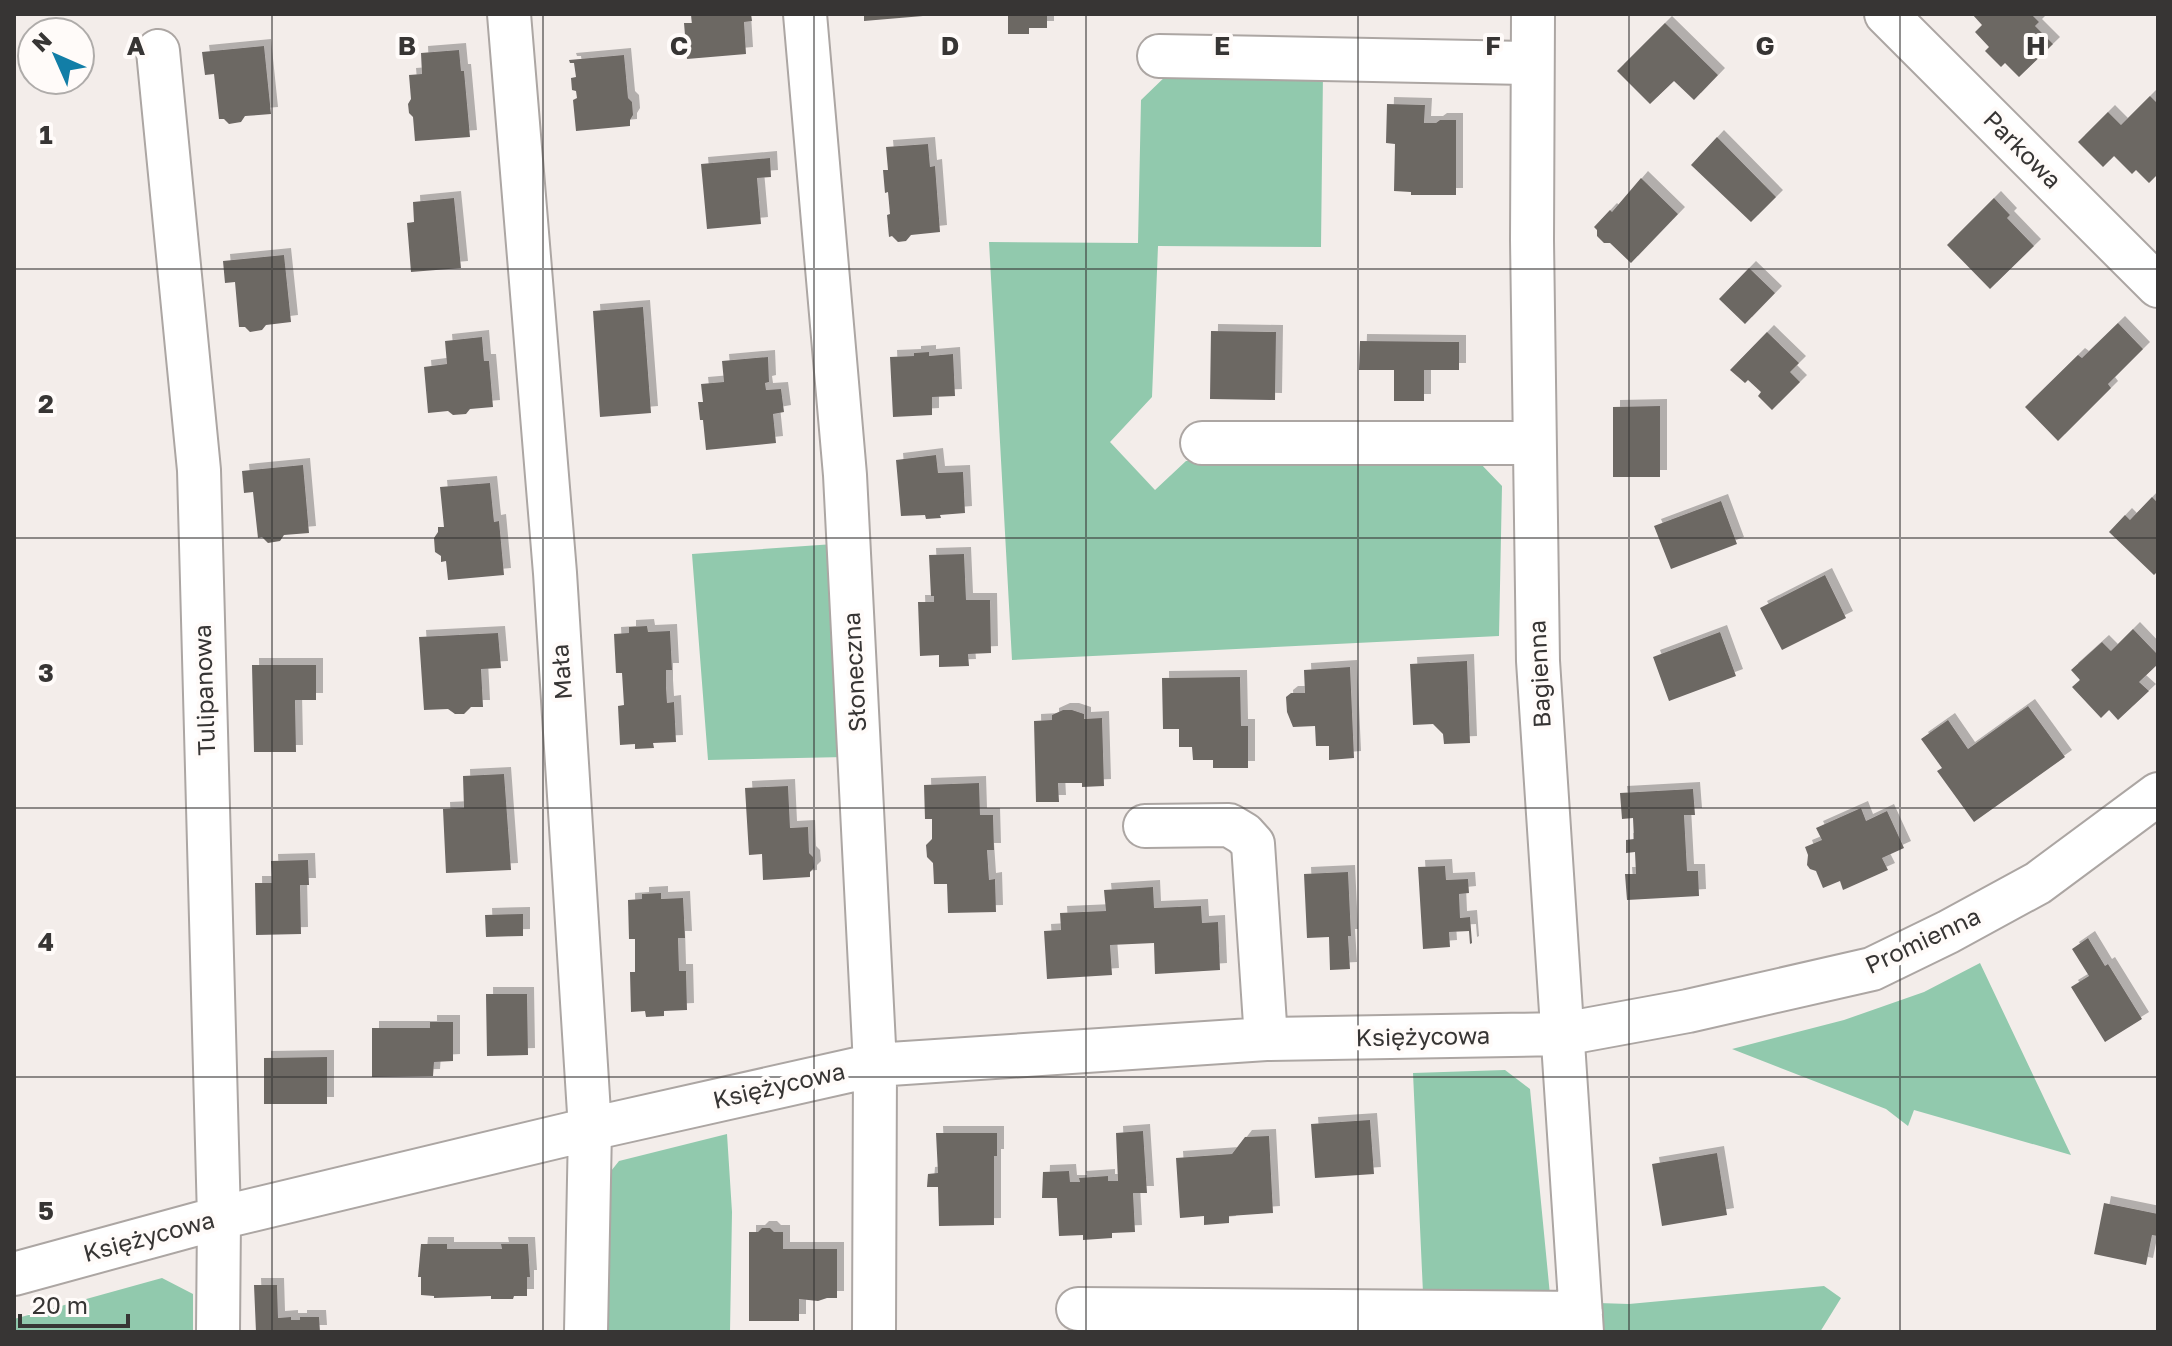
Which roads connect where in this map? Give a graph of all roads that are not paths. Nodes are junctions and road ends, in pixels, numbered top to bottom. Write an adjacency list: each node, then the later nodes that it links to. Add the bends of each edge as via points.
1 (509, 14): 16 (street, Mała, via 555,573)
2 (805, 14): 15 (street, Słoneczna, via 845,475)
3 (1533, 14): 7 (street, Bagienna)
4 (1886, 14): 8 (street, Parkowa)
5 (158, 51): 17 (street, Tulipanowa, via 199,470)
6 (1159, 56): 7 (street)
7 (1532, 63): 10 (street, Bagienna)
8 (2158, 286)
9 (1202, 443): 10 (street)
10 (1534, 443): 13 (street, Bagienna, via 1538,661)
11 (2158, 794): 13 (street, Promienna, via 2038,883 1872,969)
12 (1145, 826): 14 (street, via 1229,825 1253,844)
13 (1563, 1034): 14 (street, Księżycowa); 20 (street, Bagienna)
14 (1266, 1039): 15 (street, Księżycowa)
15 (875, 1065): 16 (street, Księżycowa); 23 (street, Słoneczna)
16 (590, 1129): 17 (street, Księżycowa); 22 (street, Mała)
17 (219, 1218): 18 (street, Księżycowa); 21 (street, Tulipanowa)
18 (14, 1274)
19 (1078, 1309): 20 (street)
20 (1582, 1322)
21 (218, 1332)
22 (586, 1332)
23 (874, 1332)

